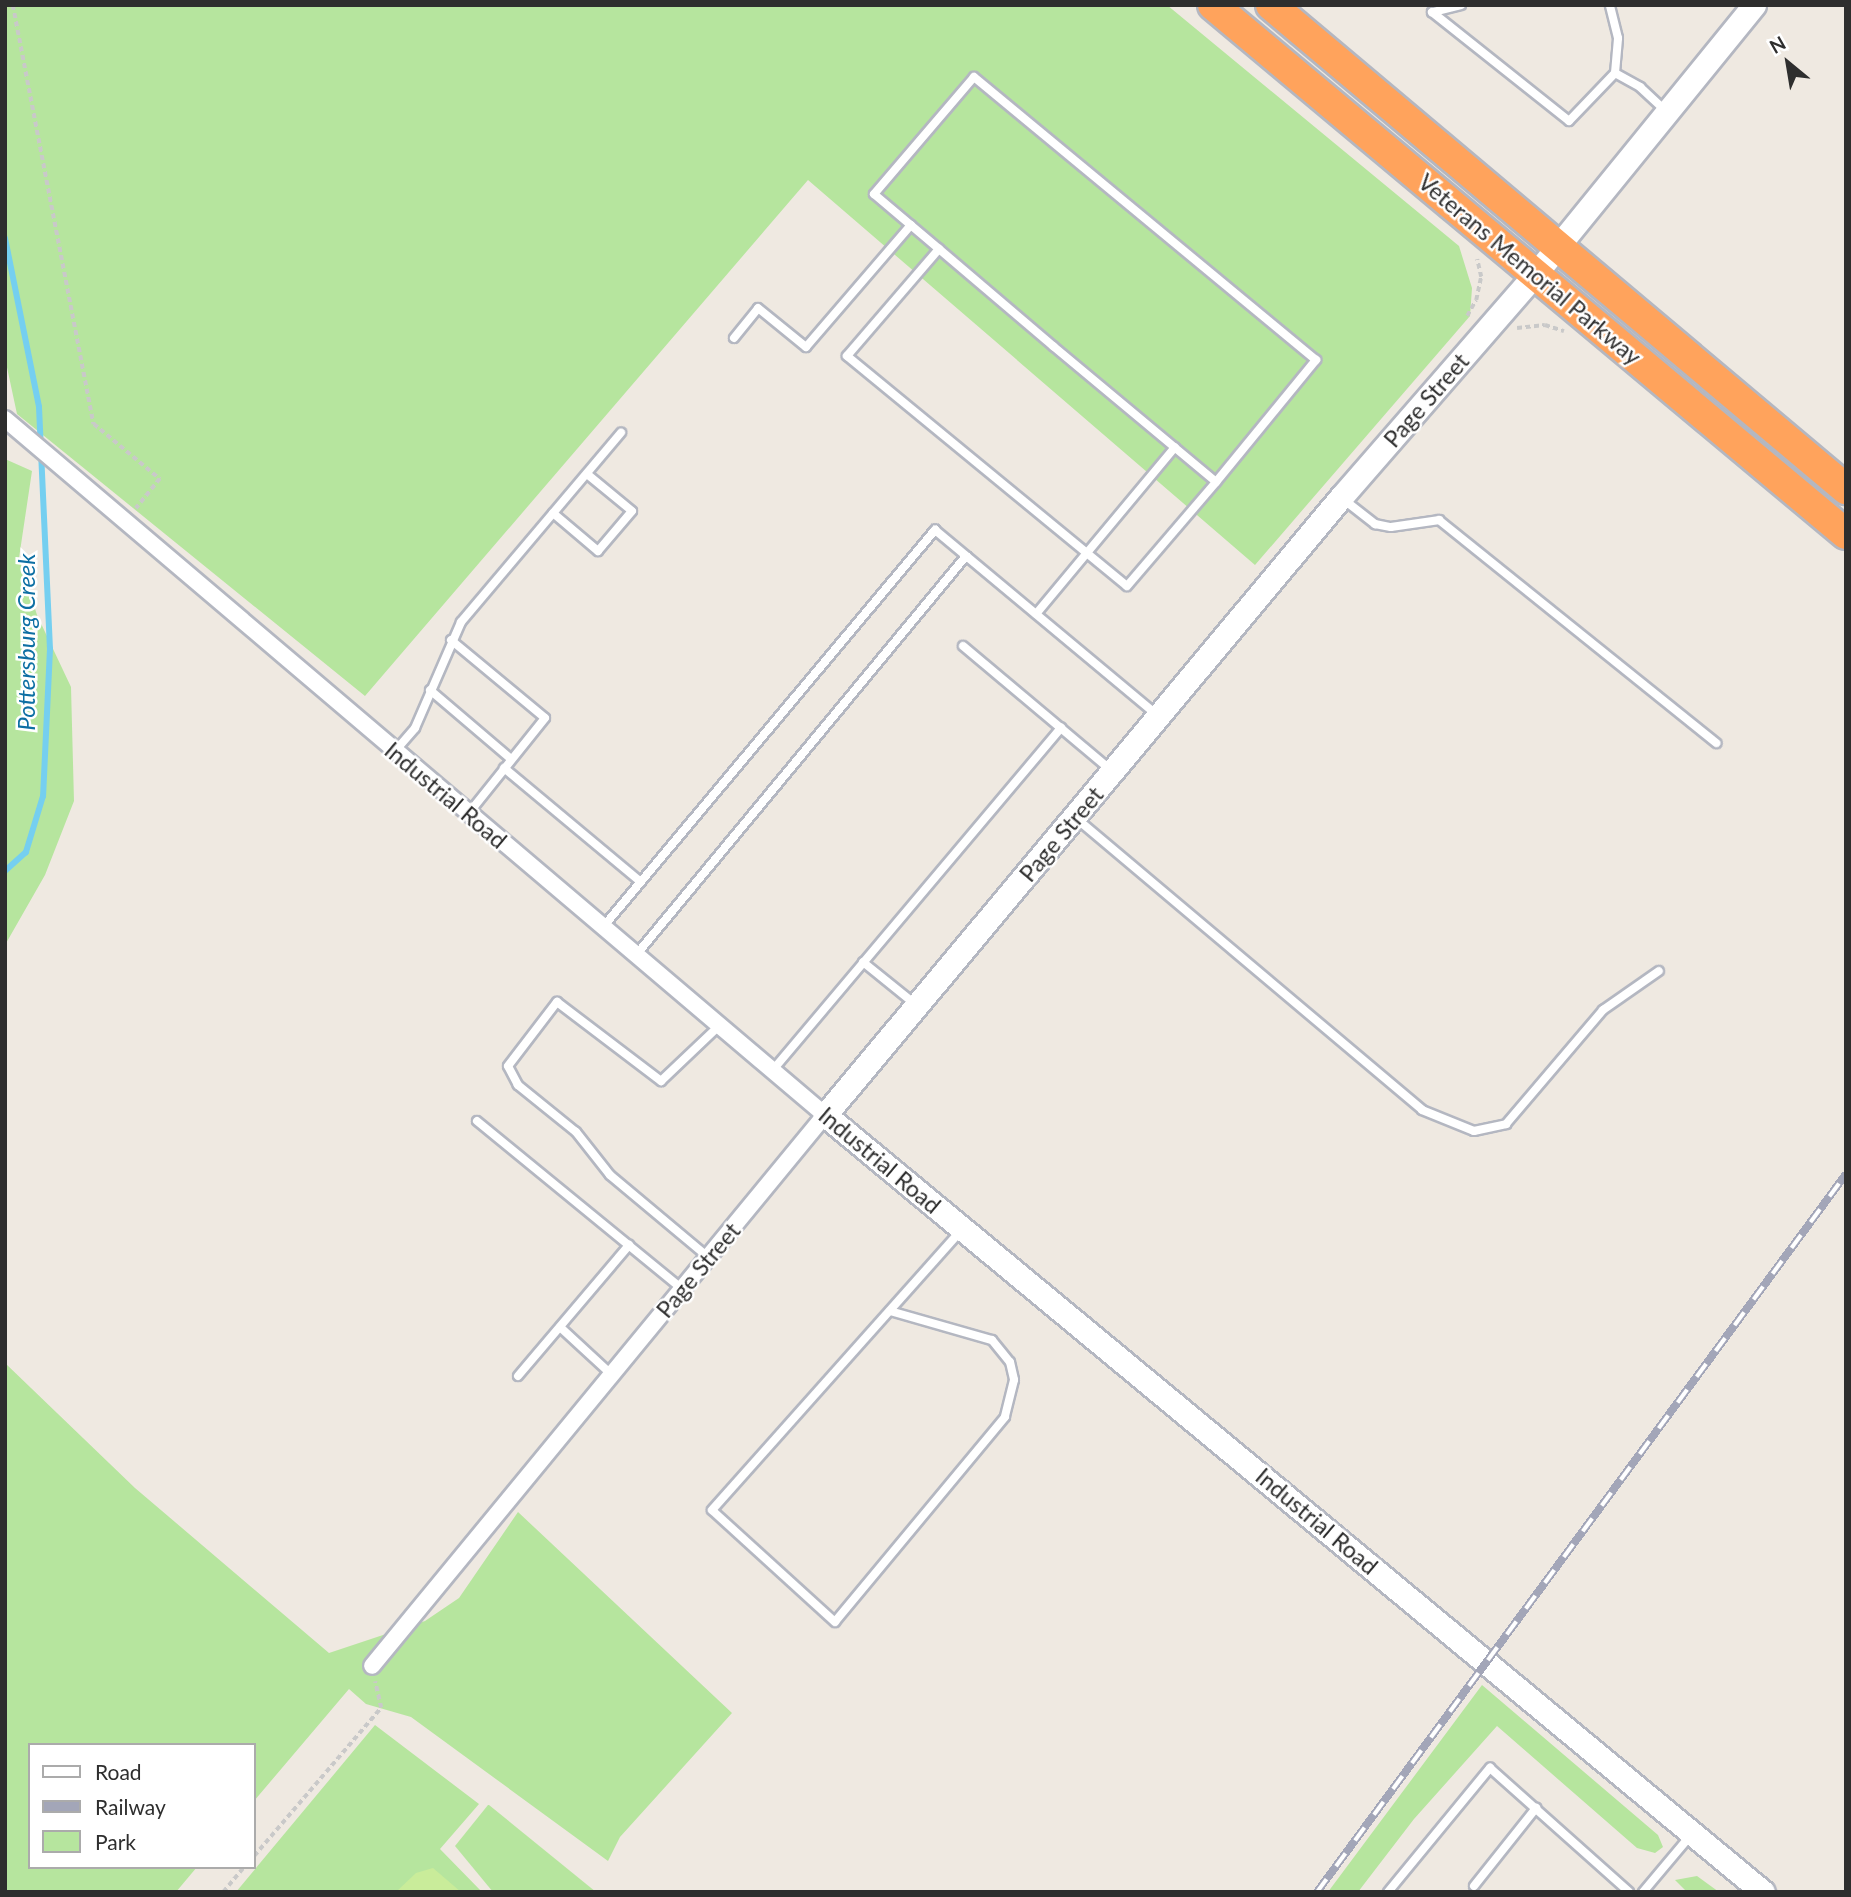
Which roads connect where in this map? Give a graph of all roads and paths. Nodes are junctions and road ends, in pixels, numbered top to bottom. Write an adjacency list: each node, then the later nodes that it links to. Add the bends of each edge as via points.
1 (13, 5): 22 (path, via 94,424 160,479)
2 (1213, 5): 12 (highway, Veterans Memorial Parkway)
3 (1271, 5): 10 (highway, Veterans Memorial Parkway)
4 (1461, 5): 7 (lane, via 1432,12 1569,121)
5 (1610, 5): 7 (lane, via 1618,38)
6 (1754, 5): 8 (street, Page Street)
7 (1615, 73): 8 (lane, via 1640,87)
8 (1667, 112): 10 (street, Page Street)
9 (911, 225): 11 (lane); 13 (lane, via 806,347 758,308); 18 (lane, via 874,194 974,77 1316,360)
10 (1558, 244): 12 (street, Page Street); 19 (highway, Veterans Memorial Parkway)
11 (939, 249): 16 (lane); 24 (lane, via 847,356)
12 (1536, 273): 20 (street, Page Street); 23 (highway, Veterans Memorial Parkway)
13 (734, 338)
14 (10, 423): 22 (street, Industrial Road)
15 (621, 433): 17 (lane)
16 (1175, 447): 18 (lane); 24 (lane)
17 (587, 474): 21 (lane); 21 (lane, via 632,511 598,551)
18 (1216, 482): 24 (lane, via 1127,586)
19 (1846, 489)
20 (1341, 497): 30 (street, Page Street); 32 (lane, via 1375,524 1391,527 1439,520)
21 (553, 513): 27 (lane)
22 (125, 522): 33 (street, Industrial Road)
23 (1846, 534)
24 (1087, 553): 26 (lane)
25 (966, 556): 26 (lane); 39 (lane, via 935,530); 41 (lane)
26 (1036, 614): 30 (lane)
27 (451, 640): 29 (lane); 34 (lane, via 545,718)
28 (964, 646): 31 (lane)
29 (430, 691): 33 (lane, via 415,728); 34 (lane)
30 (1159, 716): 36 (street, Page Street)
31 (1061, 728): 36 (lane); 42 (lane)
32 (1716, 743)
33 (394, 753): 37 (street, Industrial Road)
34 (512, 759): 35 (lane)
35 (504, 768): 37 (lane); 39 (lane)
36 (1113, 771): 38 (street, Page Street)
37 (469, 813): 40 (street, Industrial Road)
38 (1075, 817): 43 (lane, via 1422,1110 1474,1131 1506,1124 1603,1010); 44 (street, Page Street)
39 (641, 882): 40 (lane)
40 (603, 927): 41 (street, Industrial Road)
41 (636, 955): 45 (street, Industrial Road)
42 (863, 962): 44 (lane); 46 (lane)
43 (1659, 971)
44 (917, 1005): 47 (street, Page Street)
45 (719, 1026): 46 (street, Industrial Road); 51 (lane, via 661,1081 557,1002 508,1066 518,1085 576,1132 610,1175)
46 (772, 1071): 47 (street, Industrial Road)
47 (825, 1115): 49 (street, Industrial Road); 51 (street, Page Street)
48 (477, 1121): 50 (lane)
49 (963, 1228): 53 (lane); 59 (street, Industrial Road)
50 (629, 1245): 52 (lane); 54 (lane)
51 (708, 1257): 52 (street, Page Street)
52 (682, 1289): 55 (street, Page Street)
53 (890, 1311): 53 (lane, via 712,1510 835,1622 1005,1417 1014,1380 1010,1362 992,1340)
54 (560, 1327): 55 (lane); 56 (lane)
55 (612, 1375): 57 (street, Page Street)
56 (518, 1376)
57 (372, 1666): 60 (path, via 381,1708)
58 (1535, 1808): 62 (lane); 64 (lane, via 1490,1768); 65 (lane)
59 (1692, 1833): 66 (lane); 67 (street, Industrial Road)
60 (256, 1854)
61 (242, 1869): 63 (path)
62 (1474, 1886)
63 (223, 1892)
64 (1388, 1892)
65 (1629, 1892)
66 (1643, 1892)
67 (1763, 1892)

